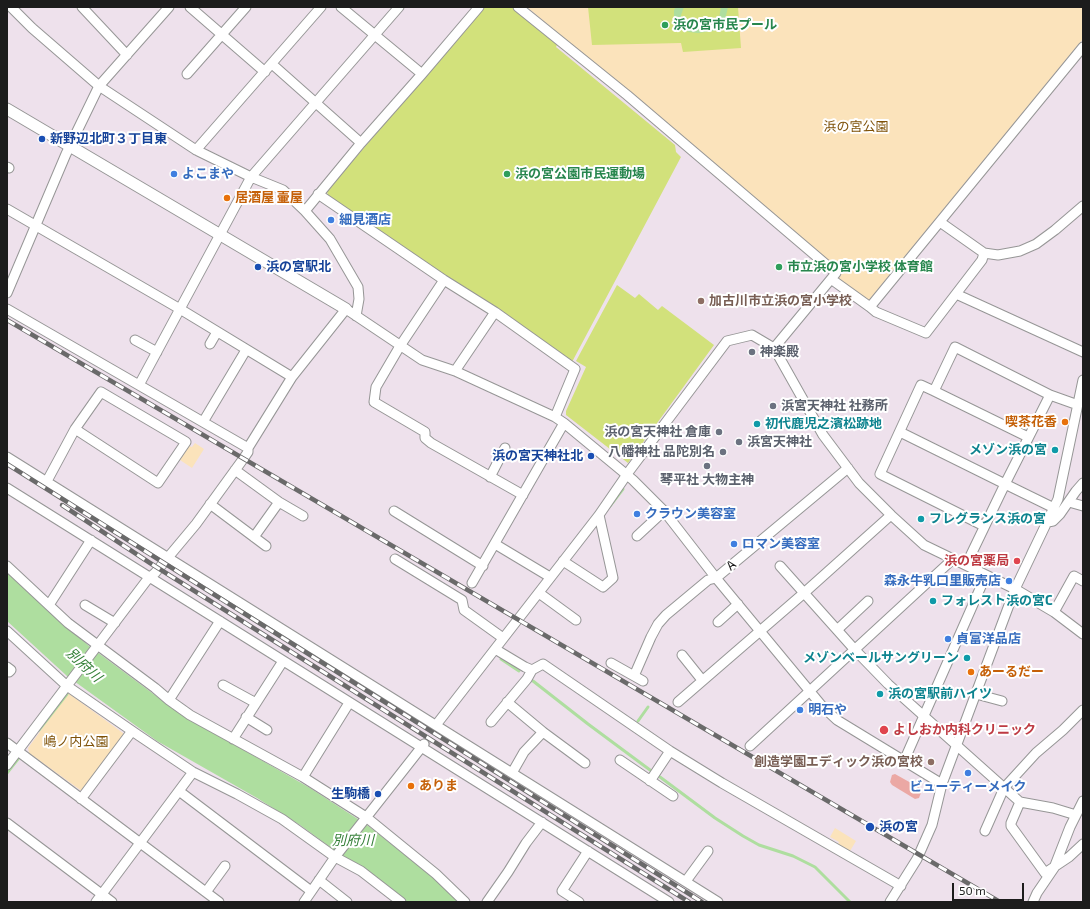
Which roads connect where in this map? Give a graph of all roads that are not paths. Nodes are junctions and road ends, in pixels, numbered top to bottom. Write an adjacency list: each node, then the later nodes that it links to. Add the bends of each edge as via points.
1 (11, 7): 19 (street)
2 (169, 7): 14 (street)
3 (190, 7): 11 (street)
4 (246, 7): 11 (street)
5 (321, 7): 15 (street)
6 (341, 7): 12 (street)
7 (399, 7): 12 (street)
8 (479, 7): 18 (street)
9 (518, 7): 34 (street, via 627,95 836,273)
10 (87, 9): 14 (street)
11 (222, 34): 16 (street); 17 (street)
12 (375, 35): 18 (street); 20 (street)
13 (1083, 46): 30 (street)
14 (127, 55): 19 (street)
15 (272, 64): 16 (street); 20 (street)
16 (265, 72): 24 (street)
17 (187, 74)
18 (422, 74): 22 (street)
19 (99, 86): 23 (street); 24 (street)
20 (316, 102): 22 (street); 25 (street)
21 (8, 111): 23 (street)
22 (361, 142): 26 (street)
23 (70, 146): 31 (street); 32 (street)
24 (196, 150): 25 (street)
25 (251, 177): 29 (street, via 283,190); 32 (street)
26 (318, 194): 29 (street); 35 (street)
27 (1083, 206): 33 (street, via 1036,244 1020,251 998,255)
28 (7, 209): 31 (street)
29 (305, 211): 43 (street, via 330,239 358,287 360,299)
30 (940, 222): 33 (street); 38 (street)
31 (35, 226): 36 (street); 40 (street)
32 (220, 236): 40 (street); 41 (street)
33 (984, 253): 37 (street, via 982,260)
34 (831, 279): 38 (street); 48 (street)
35 (444, 280): 42 (street); 47 (street)
36 (7, 293)
37 (956, 294): 38 (street, via 926,333); 51 (street)
38 (870, 308)
39 (7, 309): 55 (street)
40 (180, 309): 44 (street); 50 (street)
41 (346, 310): 43 (street); 53 (street)
42 (495, 312): 52 (street); 59 (street, via 575,369)
43 (356, 316): 47 (street)
44 (217, 332): 46 (street); 49 (street)
45 (135, 340): 50 (street)
46 (210, 344)
47 (400, 346): 52 (street, via 422,360); 70 (street, via 376,387 374,402 425,432 425,438 431,443)
48 (774, 348): 68 (street, via 823,435); 71 (street, via 752,335 727,341)
49 (246, 350): 53 (street); 60 (street)
50 (157, 352): 55 (street)
51 (1083, 352)
52 (455, 371): 59 (street)
53 (292, 378): 65 (street)
54 (1083, 380): 58 (street)
55 (139, 385): 60 (street)
56 (934, 391): 57 (street, via 955,347); 63 (street, via 921,385); 64 (street)
57 (1050, 395): 58 (street); 64 (street)
58 (1078, 405): 81 (street)
59 (556, 417): 61 (street)
60 (203, 422): 65 (street)
61 (564, 423): 71 (street); 76 (street)
62 (76, 429): 62 (street, via 101,392 186,442 158,483); 72 (street)
63 (900, 432): 74 (street); 88 (street, via 880,474)
64 (1028, 436): 74 (street)
65 (248, 448): 69 (street, via 248,452)
66 (505, 448): 70 (street)
67 (7, 457): 72 (street)
68 (848, 468): 85 (street, via 859,483); 105 (street, A)
69 (235, 470): 77 (street); 79 (street)
70 (490, 476): 76 (street)
71 (627, 476): 83 (street, via 650,495); 84 (street)
72 (47, 481): 94 (street)
73 (1083, 483): 78 (street)
74 (1004, 484): 81 (street); 88 (street)
75 (7, 488): 91 (street)
76 (523, 495): 92 (street)
77 (279, 502): 86 (street); 90 (street)
78 (1069, 502): 80 (street); 87 (street, via 1053,521)
79 (210, 504): 90 (street); 94 (street)
80 (1083, 506)
81 (1054, 508): 87 (street)
82 (394, 511): 100 (street)
83 (664, 511): 89 (street); 105 (street)
84 (599, 514): 97 (street); 97 (street, via 613,578 603,587)
85 (891, 515): 96 (street, via 924,545); 110 (street)
86 (303, 516)
87 (1048, 522): 108 (street)
88 (984, 526): 98 (street)
89 (637, 536)
90 (254, 537): 93 (street)
91 (91, 540): 103 (street); 113 (street)
92 (495, 544): 100 (street); 104 (street)
93 (266, 546)
94 (168, 558): 103 (street); 149 (street)
95 (395, 559): 124 (street, via 440,591 462,600 464,610)
96 (952, 559): 98 (street); 127 (street)
97 (563, 561): 104 (street)
98 (966, 565): 102 (street)
99 (7, 566): 113 (street)
100 (483, 566): 107 (street)
101 (780, 566): 110 (street)
102 (986, 575): 108 (street); 146 (street)
103 (151, 577): 117 (street); 119 (street)
104 (550, 577): 109 (street)
105 (716, 578): 112 (street); 132 (street, A, via 708,580 658,624)
106 (1083, 581): 115 (street, via 1074,576)
107 (472, 583)
108 (1015, 589): 115 (street); 138 (street)
109 (538, 593): 116 (street); 124 (street)
110 (804, 593): 120 (street); 122 (street)
111 (868, 601): 120 (street)
112 (738, 604): 118 (street); 122 (street)
113 (49, 605): 125 (street)
114 (85, 605): 119 (street)
115 (1054, 612): 123 (street)
116 (576, 620)
117 (220, 621): 129 (street); 139 (street)
118 (718, 622)
119 (115, 623): 125 (street)
120 (837, 630): 127 (street)
121 (7, 631): 136 (street)
122 (759, 631): 133 (street); 137 (street)
123 (1083, 634)
124 (503, 638): 126 (street)
125 (98, 646): 136 (street); 139 (street)
126 (495, 649): 131 (street, via 525,667); 149 (street)
127 (855, 650): 137 (street); 146 (street)
128 (682, 655): 133 (street)
129 (283, 661): 141 (street); 142 (street)
130 (611, 663): 132 (street)
131 (530, 674): 143 (street); 159 (street, via 543,664)
132 (634, 676): 134 (street)
133 (702, 680): 144 (street)
134 (643, 681)
135 (223, 684): 141 (street)
136 (67, 686): 151 (street); 158 (street)
137 (809, 691): 156 (street); 161 (street, via 837,720)
138 (976, 694): 140 (street); 157 (street)
139 (169, 700): 153 (street)
140 (1002, 701)
141 (256, 702): 147 (street)
142 (349, 702): 155 (street); 167 (street)
143 (508, 702): 148 (street); 152 (street)
144 (678, 702)
145 (1083, 710): 171 (street, via 1036,753)
146 (923, 716): 157 (street); 161 (street)
147 (246, 718): 150 (street); 153 (street)
148 (491, 722)
149 (436, 725): 166 (street)
150 (267, 730)
151 (132, 731): 165 (street); 174 (street)
152 (543, 732): 162 (street); 166 (street, via 524,752)
153 (233, 739): 167 (street)
154 (7, 743): 158 (street)
155 (423, 746): 178 (street); 179 (street)
156 (750, 746)
157 (957, 746): 170 (street); 171 (street)
158 (18, 751): 163 (street); 174 (street)
159 (670, 751): 169 (street); 191 (street)
160 (620, 760): 164 (street)
161 (904, 761): 170 (street)
162 (585, 763)
163 (7, 765)
164 (634, 769): 168 (street); 169 (street)
165 (193, 772): 172 (street); 186 (street, via 282,819)
166 (512, 773): 190 (street)
167 (303, 777): 178 (street)
168 (628, 778)
169 (650, 781): 173 (street)
170 (942, 784): 191 (street, via 932,825 917,859)
171 (1004, 788): 176 (street); 181 (street)
172 (179, 791): 182 (street); 194 (street)
173 (673, 796)
174 (81, 799): 182 (street)
175 (1083, 801): 177 (street)
176 (1020, 802): 177 (street); 188 (street, via 1011,823 1012,829 1045,873)
177 (1076, 815): 188 (street)
178 (366, 817): 186 (street); 201 (street, via 436,874)
179 (542, 822): 184 (street); 195 (street)
180 (7, 823): 193 (street)
181 (985, 830)
182 (140, 843): 192 (street); 193 (street)
183 (1083, 844): 188 (street)
184 (588, 851): 203 (street, via 562,891); 204 (street)
185 (708, 851): 190 (street)
186 (336, 857): 189 (street); 200 (street, via 361,871)
187 (225, 866): 192 (street)
188 (1054, 868): 207 (street)
189 (320, 880): 194 (street); 199 (street)
190 (686, 881): 205 (street)
191 (901, 886): 206 (street)
192 (206, 892): 198 (street)
193 (102, 894): 196 (street); 197 (street)
194 (306, 894)
195 (490, 899): 202 (street)
196 (96, 902)
197 (112, 902)
198 (219, 902)
199 (347, 902)
200 (401, 902)
201 (465, 902)
202 (499, 902)
203 (579, 902)
204 (669, 902)
205 (718, 902)
206 (890, 902)
207 (1033, 902)

